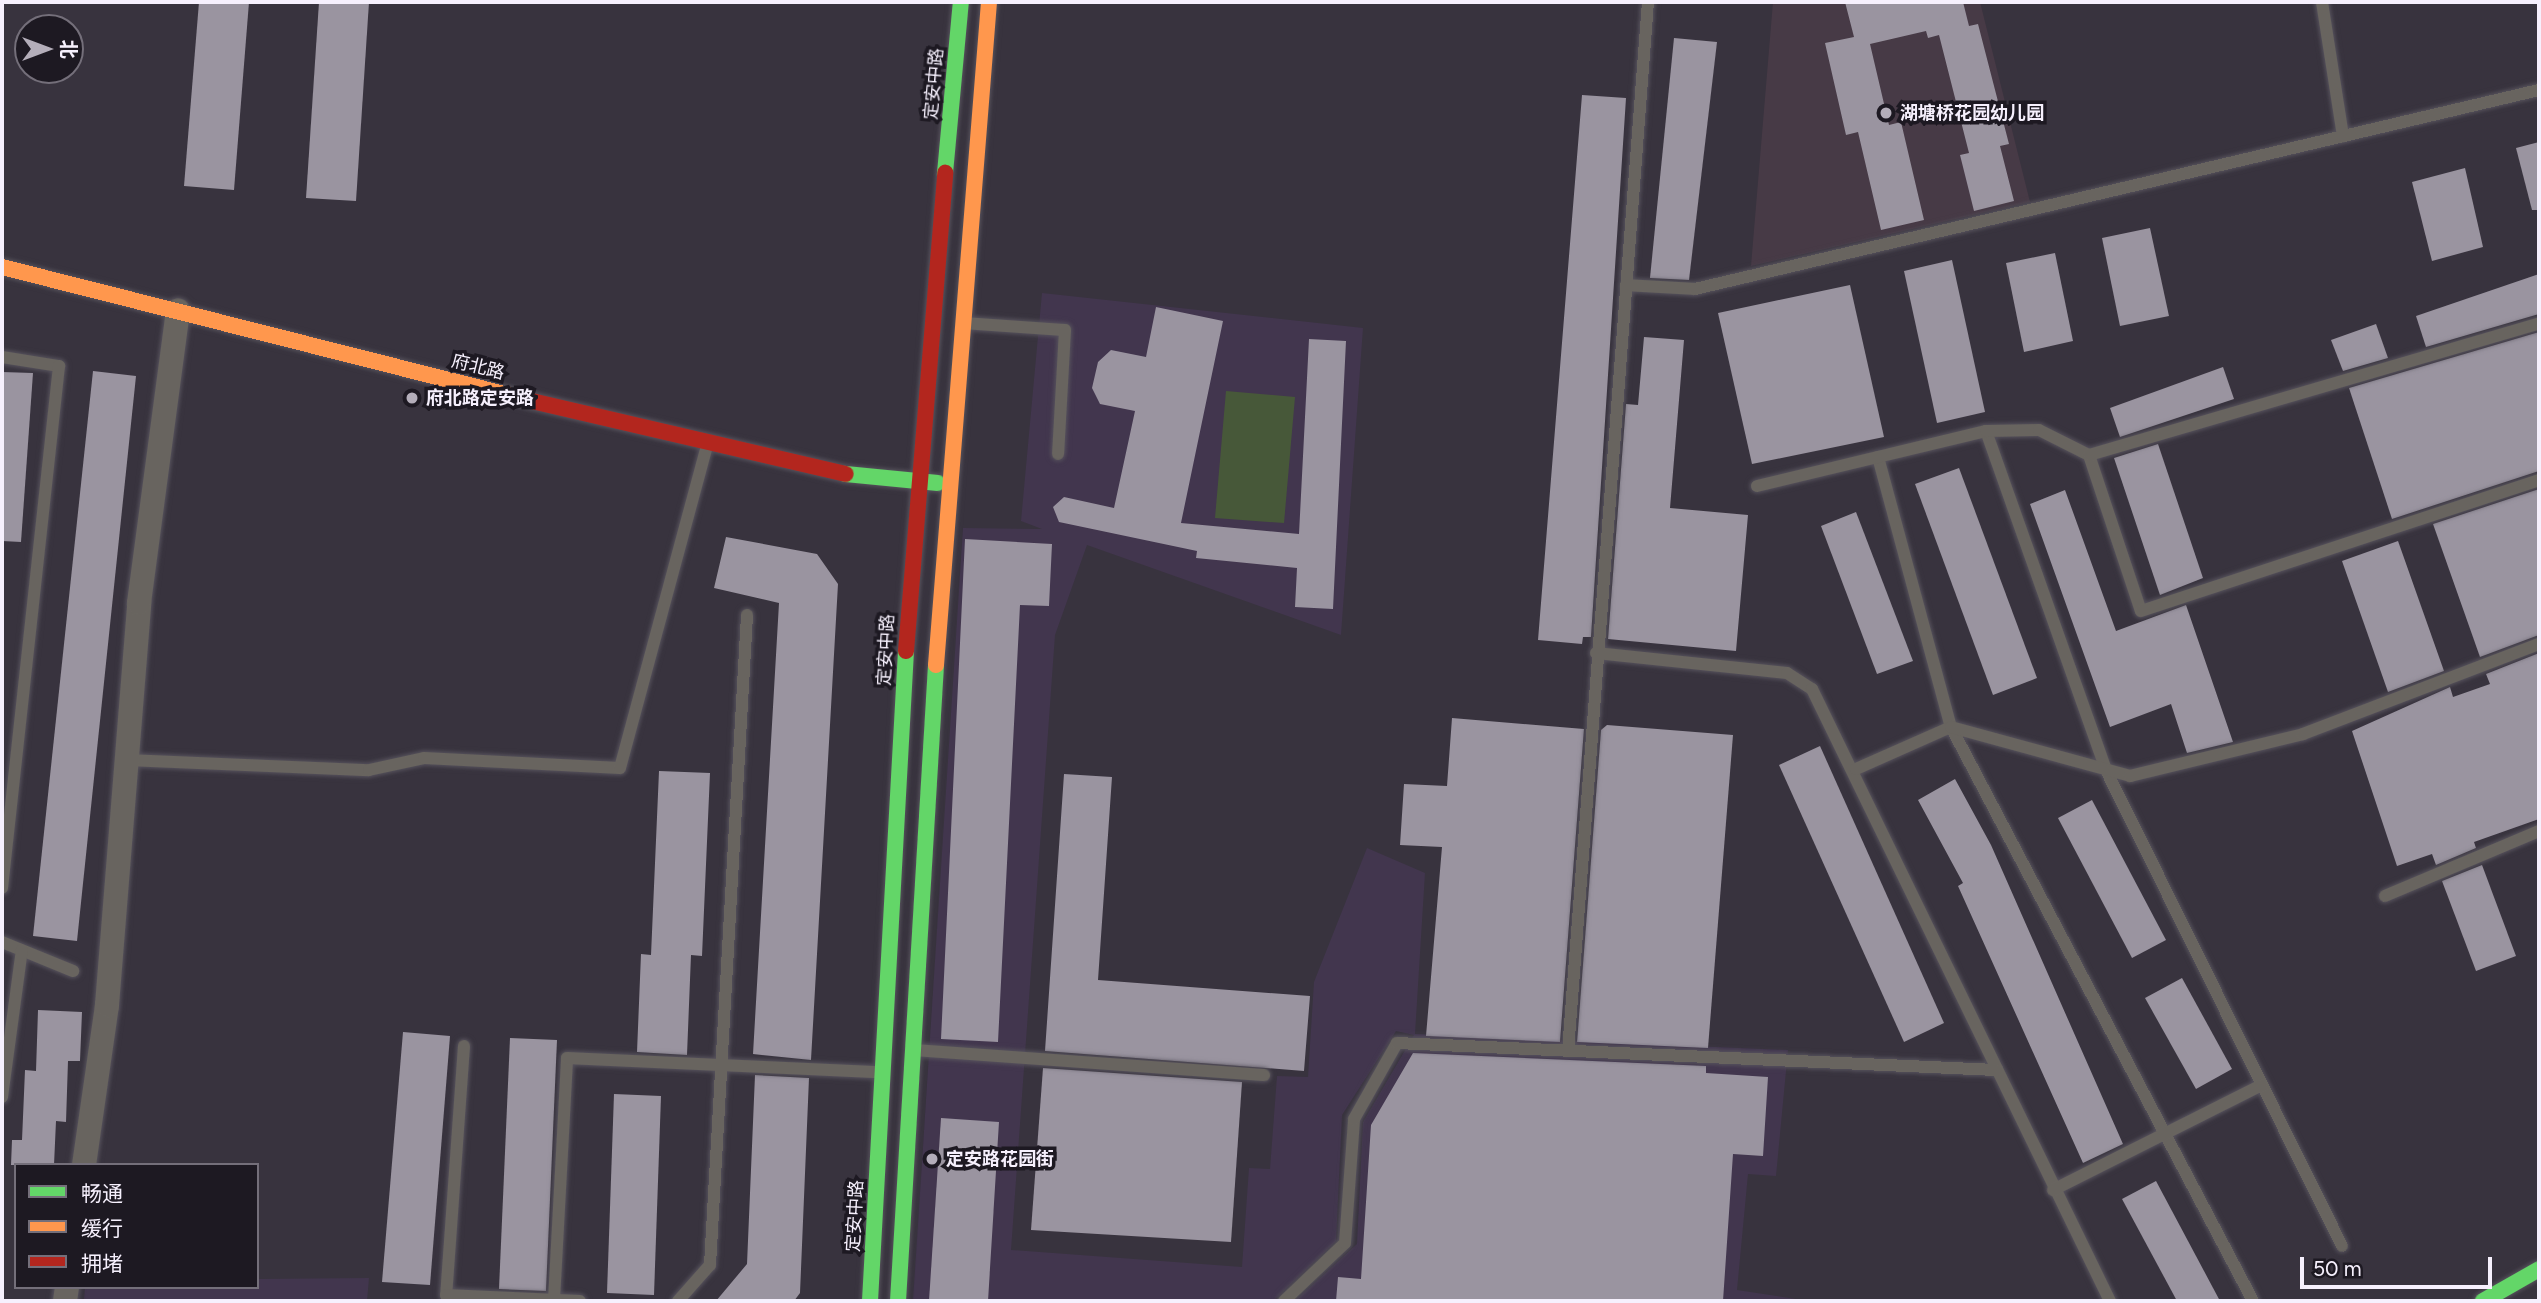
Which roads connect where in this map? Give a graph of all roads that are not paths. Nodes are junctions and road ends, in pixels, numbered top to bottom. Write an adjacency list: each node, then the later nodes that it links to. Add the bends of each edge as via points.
1 (961, 2): 19 (main road, 定安中路)
2 (989, 2): 10 (main road)
3 (1648, 2): 8 (lane)
4 (2322, 2): 6 (lane)
5 (2539, 90): 6 (lane)
6 (2343, 136): 8 (lane, via 1695,289)
7 (2, 267): 9 (main road, 府北路)
8 (1626, 285): 24 (lane)
9 (178, 311): 14 (main road, 府北路); 26 (street, via 139,603)
10 (962, 323): 15 (lane, via 1065,330); 20 (main road)
11 (2539, 323): 16 (lane)
12 (2, 357): 30 (lane, via 59,366)
13 (1986, 431): 16 (lane, via 2039,430); 17 (lane); 28 (lane)
14 (707, 445): 19 (main road, 府北路, via 829,472); 26 (lane, via 620,768 424,758 369,770)
15 (1058, 454)
16 (2089, 455): 18 (lane, via 2141,611)
17 (1878, 457): 21 (lane); 25 (lane)
18 (2539, 480)
19 (918, 481): 20 (main road, 府北路); 40 (main road, 定安中路)
20 (948, 485): 36 (main road)
21 (1757, 486)
22 (747, 615): 38 (lane)
23 (2539, 644): 28 (lane, via 2303,734 2130,776)
24 (1596, 653): 27 (lane, via 1787,673 1812,689); 37 (lane)
25 (1951, 727): 27 (lane); 28 (lane); 44 (lane)
26 (127, 760): 45 (street, via 107,1005)
27 (1856, 769): 39 (lane)
28 (2106, 770): 42 (lane)
29 (2539, 831): 31 (lane)
30 (2, 888)
31 (2385, 896)
32 (2, 942): 33 (lane)
33 (22, 950): 34 (lane); 43 (lane)
34 (73, 971)
35 (464, 1046): 49 (lane, via 446,1295)
36 (913, 1050): 41 (lane); 53 (main road)
37 (1568, 1051): 39 (lane); 54 (lane, via 1397,1043 1354,1119 1345,1243)
38 (721, 1065): 40 (lane); 49 (lane, via 567,1058); 51 (lane, via 710,1265)
39 (1997, 1070): 46 (lane)
40 (883, 1072): 52 (main road, 定安中路)
41 (1264, 1075)
42 (2262, 1085): 44 (lane); 47 (lane)
43 (2, 1097)
44 (2165, 1134): 46 (lane); 56 (lane)
45 (85, 1163)
46 (2053, 1190): 55 (lane)
47 (2342, 1246)
48 (2539, 1269): 57 (main road)
49 (554, 1300): 50 (lane)
50 (580, 1301)
51 (678, 1301)
52 (870, 1301)
53 (898, 1301)
54 (1284, 1301)
55 (2110, 1301)
56 (2253, 1301)
57 (2483, 1301)

